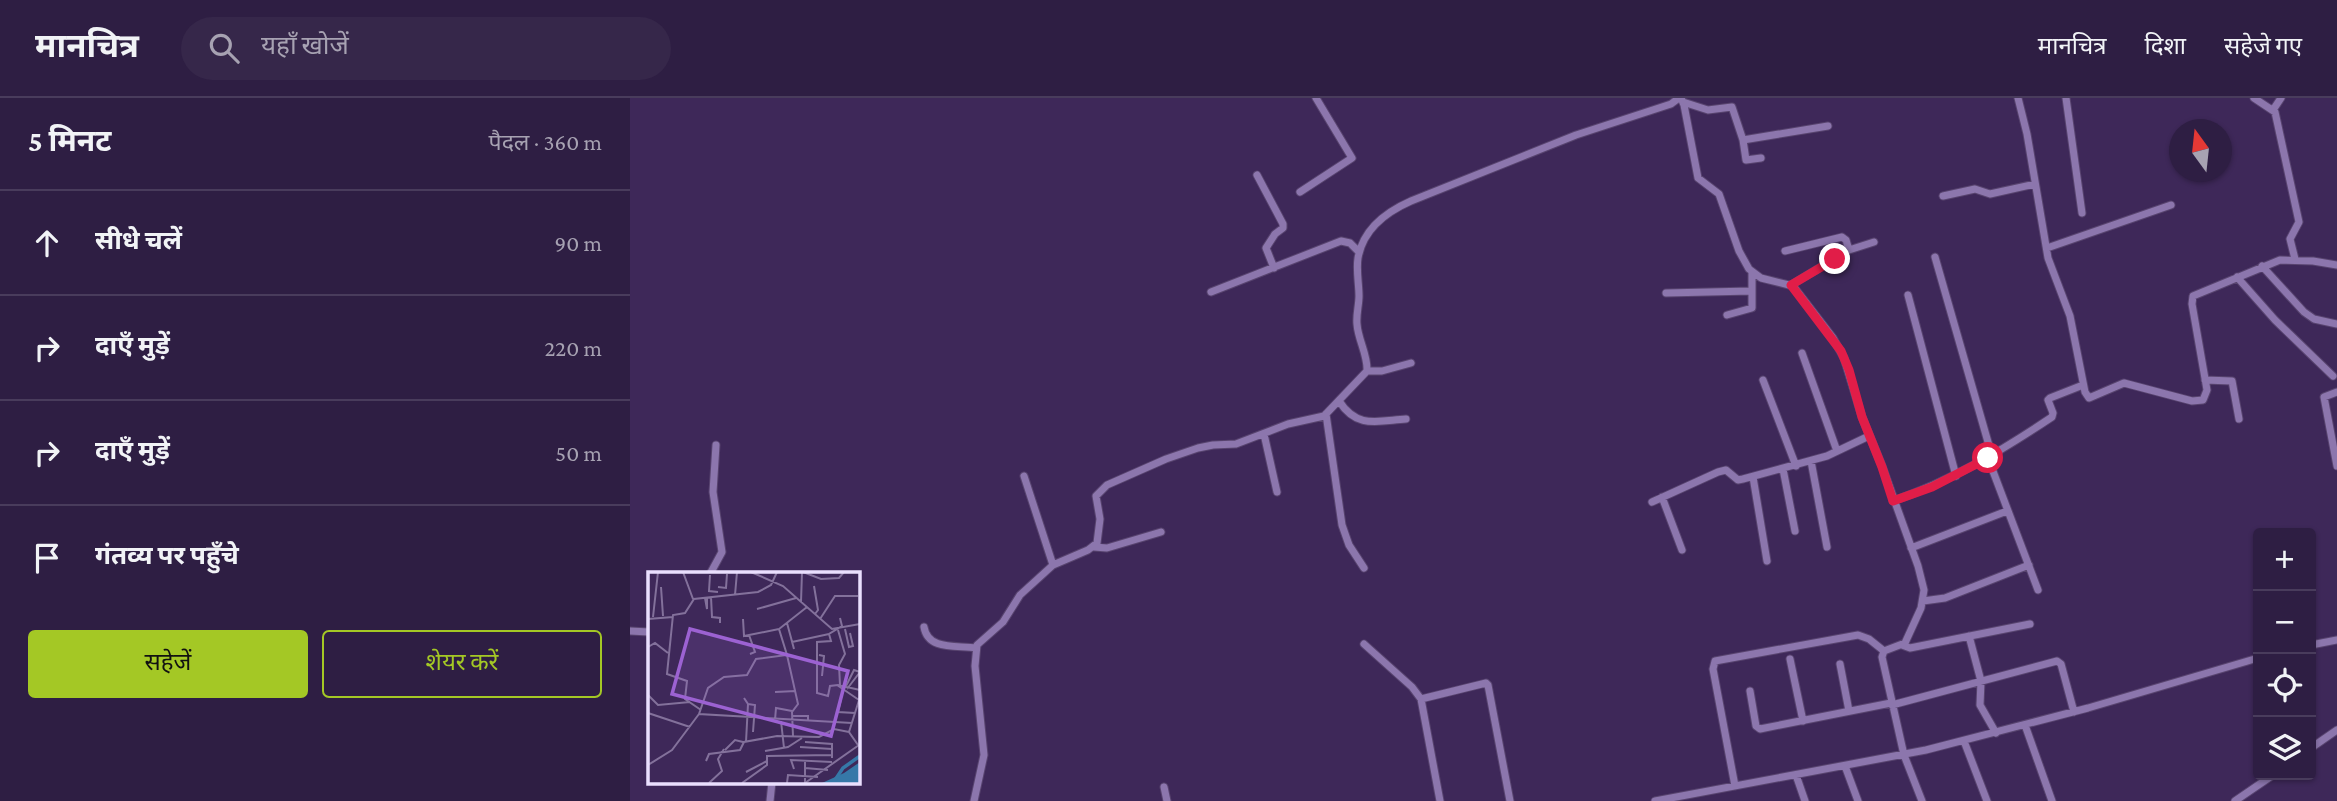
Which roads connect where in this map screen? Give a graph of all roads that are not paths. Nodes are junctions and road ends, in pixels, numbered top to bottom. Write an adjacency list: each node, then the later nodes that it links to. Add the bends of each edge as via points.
1 (1315, 98): 14 (street, via 1352,158)
2 (2018, 98): 13 (street)
3 (2066, 98): 17 (street)
4 (2254, 98): 8 (street)
5 (2281, 98): 8 (street)
6 (1681, 99): 7 (street, via 1708,110); 22 (street, via 1576,135 1399,206 1378,219); 28 (street, via 1698,178 1719,194 1739,251)
7 (1730, 102): 10 (street)
8 (2273, 110): 24 (street, via 2300,222 2290,239)
9 (1828, 126): 10 (street)
10 (1743, 140): 11 (street, via 1746,160)
11 (1761, 158)
12 (1257, 175): 27 (street, via 1283,224 1266,248)
13 (2035, 184): 15 (street, via 1988,194 1975,189); 19 (street)
14 (1300, 192)
15 (1942, 196)
16 (2171, 205): 19 (street)
17 (2082, 213)
18 (1874, 242): 20 (street)
19 (2047, 248): 43 (street, via 2070,316)
20 (1849, 250): 21 (street, via 1842,237); 30 (street)
21 (1784, 251)
22 (1360, 252): 27 (street, via 1341,241); 39 (street, via 1357,325)
23 (1935, 257): 53 (street)
24 (2295, 259): 25 (street); 26 (street)
25 (2337, 265)
26 (2262, 266): 29 (street); 36 (street, via 2304,312)
27 (1274, 268): 32 (street)
28 (1752, 272): 30 (street); 31 (street)
29 (2236, 277): 40 (street); 42 (street, via 2192,300)
30 (1791, 285): 50 (street, via 1841,351)
31 (1751, 290): 33 (street); 35 (street, via 1751,310)
32 (1211, 292)
33 (1666, 293)
34 (1908, 295): 59 (street)
35 (1727, 315)
36 (2337, 324)
37 (1802, 353): 52 (street)
38 (1411, 363): 39 (street)
39 (1367, 372): 45 (street)
40 (2333, 376)
41 (1763, 380): 55 (street)
42 (2205, 380): 43 (street, via 2205,398 2195,401 2124,383 2089,398); 48 (street, via 2232,381)
43 (2083, 385): 53 (street, via 2050,398 2052,417)
44 (2337, 392): 56 (street, via 2324,397)
45 (1339, 401): 46 (street); 47 (street, via 1356,419)
46 (1326, 414): 49 (street); 75 (street, via 1342,525)
47 (1406, 419)
48 (2239, 419)
49 (1264, 434): 61 (street); 68 (street, via 1236,444 1198,448 1107,485 1096,496 1100,529)
50 (1869, 436): 52 (street); 63 (street)
51 (716, 445): 76 (street, via 713,492 722,552)
52 (1837, 452): 54 (street)
53 (1990, 457): 59 (street); 65 (street)
54 (1811, 461): 55 (street); 69 (street)
55 (1796, 466): 57 (street)
56 (2337, 466)
57 (1783, 469): 60 (street); 66 (street)
58 (1024, 475): 73 (street)
59 (1956, 476): 63 (street)
60 (1754, 477): 62 (street, via 1738,480 1723,470); 72 (street)
61 (1278, 492)
62 (1662, 497): 64 (street); 71 (street)
63 (1893, 501): 70 (street)
64 (1652, 502)
65 (2007, 511): 70 (street); 74 (street)
66 (1795, 531)
67 (1161, 532): 68 (street, via 1107,548)
68 (1094, 547): 73 (street)
69 (1827, 547)
70 (1911, 548): 78 (street)
71 (1682, 550)
72 (1768, 561)
73 (1054, 565): 88 (street, via 1020,595 1003,622)
74 (2029, 565): 77 (street); 78 (street, via 1945,598)
75 (1364, 568)
76 (711, 572)
77 (2038, 590)
78 (1923, 601): 87 (street)
79 (2030, 624): 83 (street)
80 (924, 627): 88 (street, via 932,643)
81 (630, 631): 82 (street)
82 (648, 632)
83 (1969, 639): 87 (street, via 1910,648); 93 (street)
84 (2337, 640): 85 (street)
85 (2316, 644)
86 (1364, 645): 95 (street)
87 (1902, 645): 89 (street)
88 (976, 648): 111 (street, via 984,755)
89 (1884, 651): 96 (street); 109 (street, via 1858,635 1715,661)
90 (1790, 659): 99 (street)
91 (2253, 660): 98 (street)
92 (1840, 664): 97 (street)
93 (1981, 681): 96 (street); 98 (street, via 2060,662); 102 (street, via 1982,709)
94 (1750, 691): 99 (street, via 1758,728)
95 (1421, 699): 113 (street); 114 (street, via 1488,685)
96 (1891, 704): 97 (street); 105 (street)
97 (1849, 711): 99 (street)
98 (2074, 712): 100 (street)
99 (1802, 721)
100 (2025, 725): 102 (street); 120 (street)
101 (2337, 730): 104 (street)
102 (1996, 733): 103 (street)
103 (1964, 741): 105 (street); 119 (street)
104 (2316, 745)
105 (1904, 755): 106 (street); 118 (street)
106 (1845, 766): 107 (street); 117 (street)
107 (1796, 775): 109 (street); 116 (street)
108 (2266, 780): 121 (street)
109 (1735, 786): 115 (street)
110 (1164, 787): 112 (street)
111 (974, 801)
112 (1167, 801)
113 (1440, 801)
114 (1510, 801)
115 (1655, 801)
116 (1805, 801)
117 (1858, 801)
118 (1922, 801)
119 (1987, 801)
120 (2052, 801)
121 (2235, 801)

